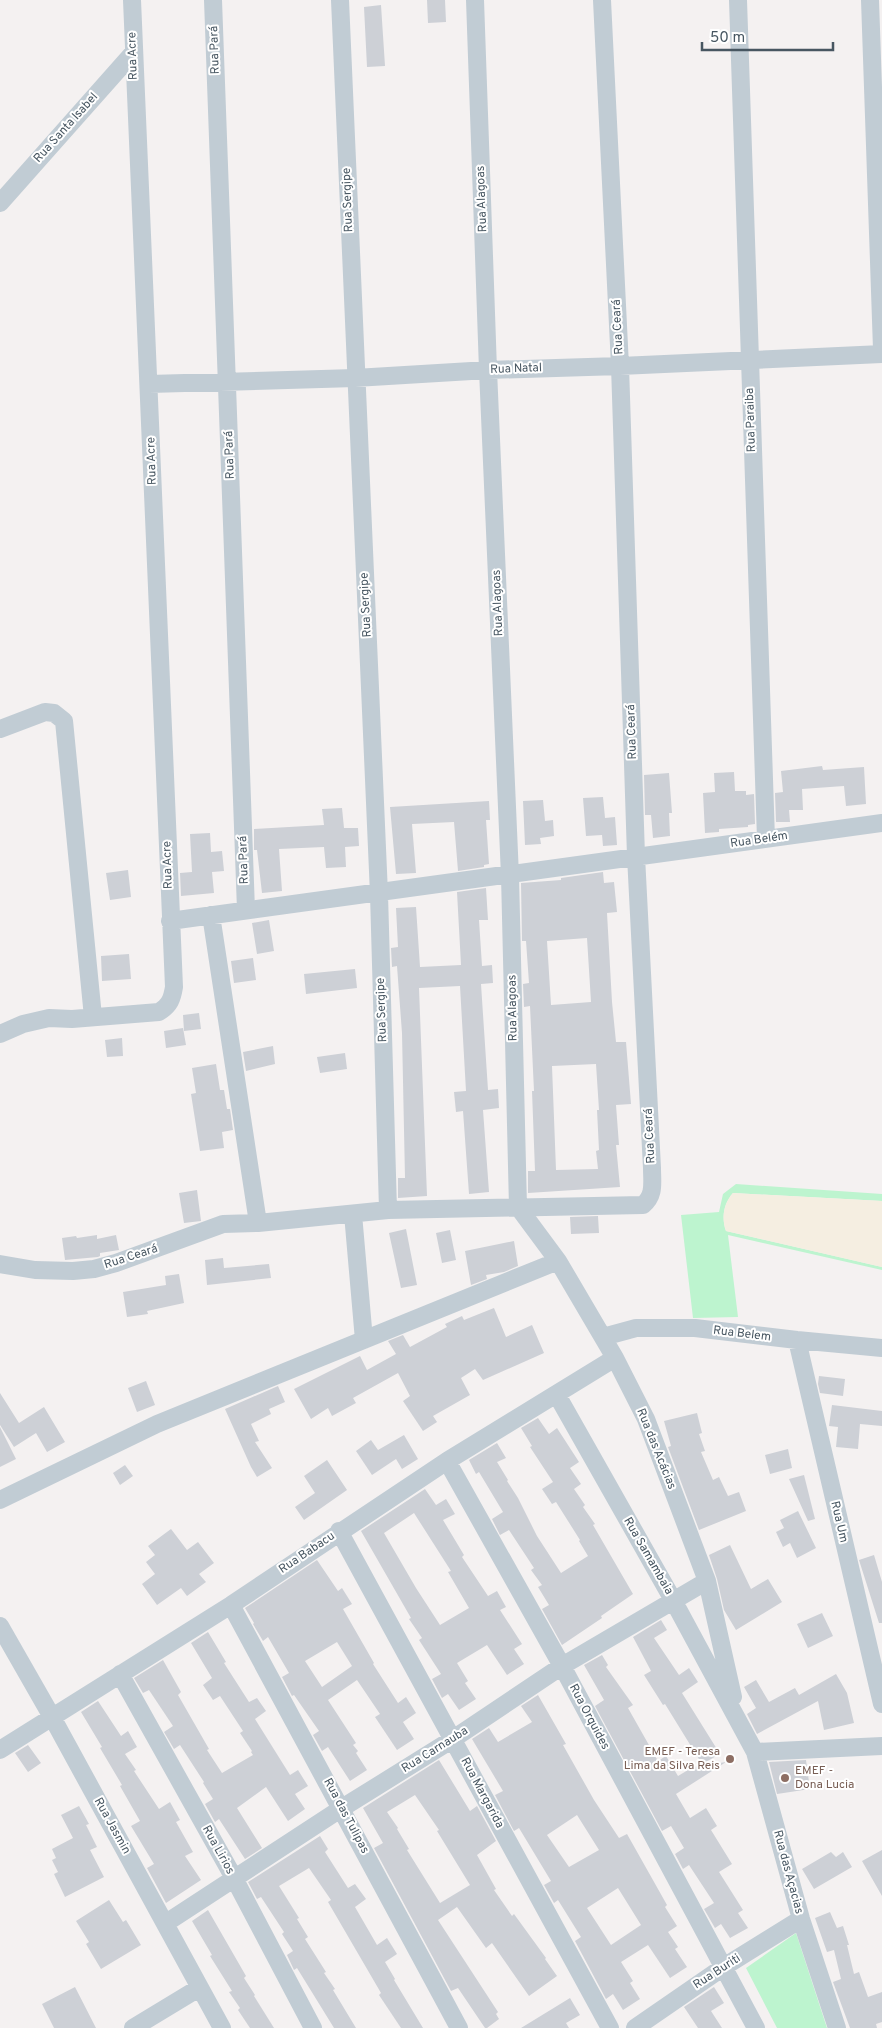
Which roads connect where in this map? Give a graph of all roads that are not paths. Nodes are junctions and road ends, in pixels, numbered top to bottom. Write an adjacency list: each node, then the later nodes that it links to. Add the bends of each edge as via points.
1 (132, 0): 8 (street, Rua Acre)
2 (213, 0): 16 (street, Rua Pará)
3 (340, 0): 15 (street, Rua Sergipe)
4 (476, 0): 14 (street, Rua Alagoas)
5 (602, 0): 13 (street, Rua Ceará)
6 (738, 0): 12 (street, Rua Paraiba)
7 (870, 0): 10 (street)
8 (133, 53): 9 (street, Rua Santa Isabel); 17 (street, Rua Acre)
9 (0, 203)
10 (882, 350)
11 (882, 354): 12 (street, Rua Natal)
12 (749, 360): 13 (street, Rua Natal); 20 (street, Rua Paraiba)
13 (620, 366): 14 (street, Rua Natal); 21 (street, Rua Ceará)
14 (488, 370): 15 (street, Rua Natal); 22 (street, Rua Alagoas)
15 (355, 378): 16 (street, Rua Natal); 23 (street, Rua Sergipe)
16 (228, 382): 17 (street, Rua Natal); 24 (street, Rua Pará)
17 (149, 384): 26 (street, Rua Acre)
18 (0, 729): 27 (street, via 45,712 54,713 64,721)
19 (882, 823): 20 (street, Rua Belém)
20 (766, 839): 21 (street, Rua Belém)
21 (636, 856): 22 (street, Rua Belém); 29 (street, Rua Ceará, via 652,1168 650,1199 643,1205)
22 (510, 876): 23 (street, Rua Belém); 29 (street, Rua Alagoas)
23 (379, 894): 24 (street, Rua Belém); 30 (street, Rua Sergipe)
24 (246, 910): 25 (street, Rua Belém)
25 (211, 915): 26 (street, Rua Belém); 32 (street)
26 (170, 922): 27 (street, Rua Acre, via 174,987 168,1006 159,1012)
27 (93, 1017): 28 (street, Rua Acre, via 49,1018)
28 (0, 1034)
29 (518, 1206): 30 (street, Rua Ceará); 33 (street, Rua das Acácias)
30 (388, 1210): 31 (street, Rua Ceará)
31 (352, 1214): 32 (street, Rua Ceará); 36 (street)
32 (258, 1223): 34 (street, Rua Ceará, via 223,1224 94,1269 35,1270)
33 (558, 1261): 35 (street, Rua das Acácias); 36 (street)
34 (0, 1264)
35 (603, 1337): 37 (street, Rua Belem, via 636,1328 695,1328); 39 (street, Rua das Acácias)
36 (364, 1340): 42 (street, via 157,1424)
37 (797, 1340): 38 (street, Rua Belem); 50 (street, Rua Um)
38 (882, 1348)
39 (615, 1358): 40 (street, Rua Babacu); 44 (street, Rua das Acácias, via 646,1419)
40 (557, 1395): 41 (street, Rua Babacu); 45 (street, Rua Samambaia)
41 (447, 1461): 43 (street, Rua Babacu); 48 (street, Rua Orquides)
42 (0, 1500)
43 (339, 1531): 46 (street, Rua Babacu); 53 (street, Rua Margarida)
44 (707, 1581): 45 (street, Rua Carnauba); 52 (street, Rua das Acácias)
45 (673, 1600): 48 (street, Rua Carnauba); 52 (street, Rua Samambaia)
46 (231, 1605): 49 (street, Rua Babacu); 57 (street, Rua das Tulipas)
47 (0, 1626): 51 (street, Rua Jasmin)
48 (562, 1666): 53 (street, Rua Carnauba); 61 (street, Rua Orquides)
49 (120, 1674): 51 (street, Rua Babacu); 58 (street, Rua Lirios)
50 (882, 1704)
51 (52, 1717): 55 (street, Rua Babacu); 60 (street, Rua Jasmin)
52 (738, 1717): 56 (street, Rua das Açacias)
53 (453, 1739): 57 (street, Rua Carnauba); 67 (street, Rua Margarida)
54 (882, 1746): 56 (street)
55 (0, 1750)
56 (755, 1752): 59 (street, Rua das Açacias)
57 (342, 1808): 58 (street, Rua Carnauba); 66 (street, Rua das Tulipas)
58 (234, 1878): 60 (street, Rua Carnauba); 65 (street, Rua Lirios)
59 (801, 1919): 61 (street, Rua Buriti); 70 (street, Rua das Açacias)
60 (166, 1923): 62 (street, Rua Jasmin)
61 (722, 1968): 68 (street, Rua Buriti); 69 (street, Rua Orquides)
62 (199, 1988): 63 (street); 64 (street, Rua Jasmin)
63 (134, 2028)
64 (222, 2028)
65 (313, 2028)
66 (459, 2028)
67 (610, 2028)
68 (635, 2028)
69 (756, 2028)
70 (836, 2028)

